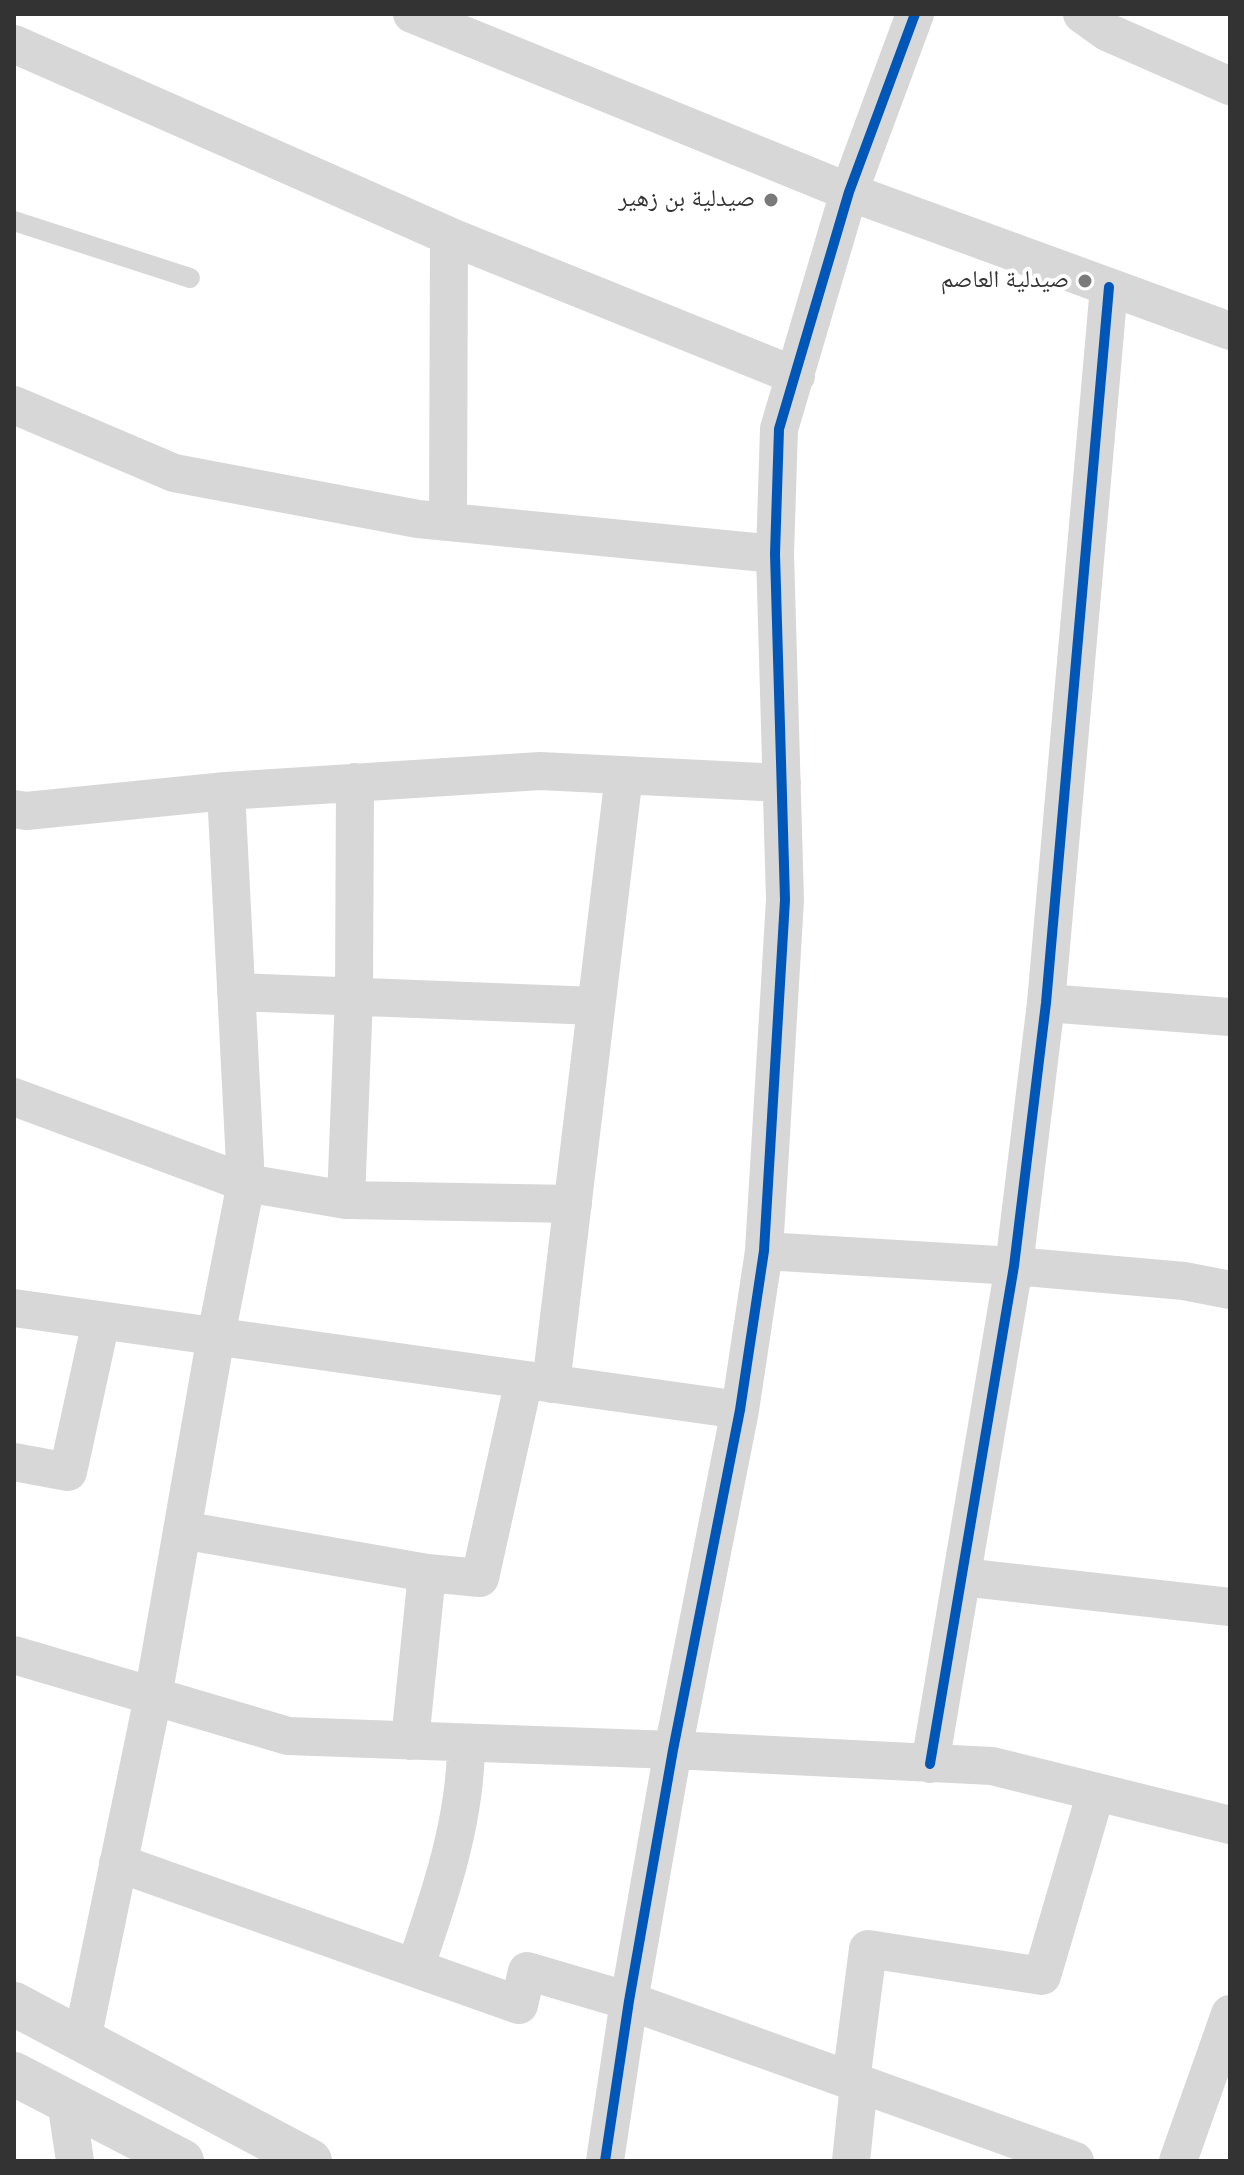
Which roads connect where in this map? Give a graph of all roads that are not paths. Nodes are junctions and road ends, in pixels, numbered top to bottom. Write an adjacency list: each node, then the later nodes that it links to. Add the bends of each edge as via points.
1 (412, 14): 4 (street)
2 (915, 14): 7 (street)
3 (1082, 14): 6 (street, via 1107,32)
4 (469, 25): 7 (street)
5 (14, 44): 9 (street)
6 (1230, 86)
7 (849, 192): 11 (street); 13 (street)
8 (14, 221): 10 (lane)
9 (449, 236): 13 (street); 15 (street)
10 (190, 278)
11 (1109, 287): 12 (street); 24 (street)
12 (1230, 331)
13 (796, 376): 16 (street, via 779,429)
14 (14, 405): 15 (street, via 174,473)
15 (448, 522): 16 (street)
16 (775, 554): 19 (street)
17 (624, 775): 18 (street, via 540,771); 19 (street); 25 (street)
18 (355, 782): 20 (street); 23 (street)
19 (782, 783): 31 (street, via 785,900)
20 (226, 791): 21 (street); 22 (street)
21 (14, 809)
22 (236, 992): 23 (street); 28 (street)
23 (354, 996): 25 (street); 29 (street)
24 (1046, 1003): 26 (street); 32 (street)
25 (596, 1006): 30 (street)
26 (1230, 1017)
27 (14, 1097): 28 (street)
28 (246, 1183): 29 (street); 36 (street)
29 (346, 1200): 30 (street)
30 (573, 1204): 37 (street)
31 (764, 1251): 32 (street); 38 (street)
32 (1014, 1266): 33 (street); 42 (street)
33 (1230, 1290)
34 (14, 1308): 35 (street)
35 (101, 1321): 36 (street); 39 (street, via 68,1472)
36 (216, 1336): 37 (street); 40 (street)
37 (538, 1382): 38 (street); 41 (street, via 480,1578)
38 (740, 1410): 48 (street)
39 (14, 1462)
40 (182, 1530): 41 (street); 45 (street)
41 (427, 1573): 46 (street)
42 (962, 1577): 43 (street); 49 (street)
43 (1230, 1607)
44 (14, 1655): 45 (street)
45 (153, 1697): 46 (street, via 288,1736); 52 (street)
46 (410, 1741): 47 (street)
47 (466, 1743): 48 (street); 53 (street, via 466,1780 444,1885)
48 (673, 1750): 49 (street); 54 (street)
49 (930, 1764): 50 (street, via 992,1766)
50 (1096, 1792): 51 (street); 59 (street, via 1042,1976 868,1949)
51 (1230, 1825)
52 (118, 1863): 53 (street); 57 (street)
53 (415, 1968): 54 (street, via 519,2005 527,1971)
54 (629, 2001): 59 (street); 64 (street)
55 (14, 2004): 57 (street)
56 (1230, 2014): 67 (street)
57 (82, 2040): 63 (street)
58 (14, 2074): 60 (street)
59 (855, 2082): 65 (street); 66 (street)
60 (66, 2101): 61 (street); 62 (street)
61 (70, 2157)
62 (182, 2161)
63 (310, 2161)
64 (605, 2161)
65 (851, 2161)
66 (1075, 2161)
67 (1178, 2161)

